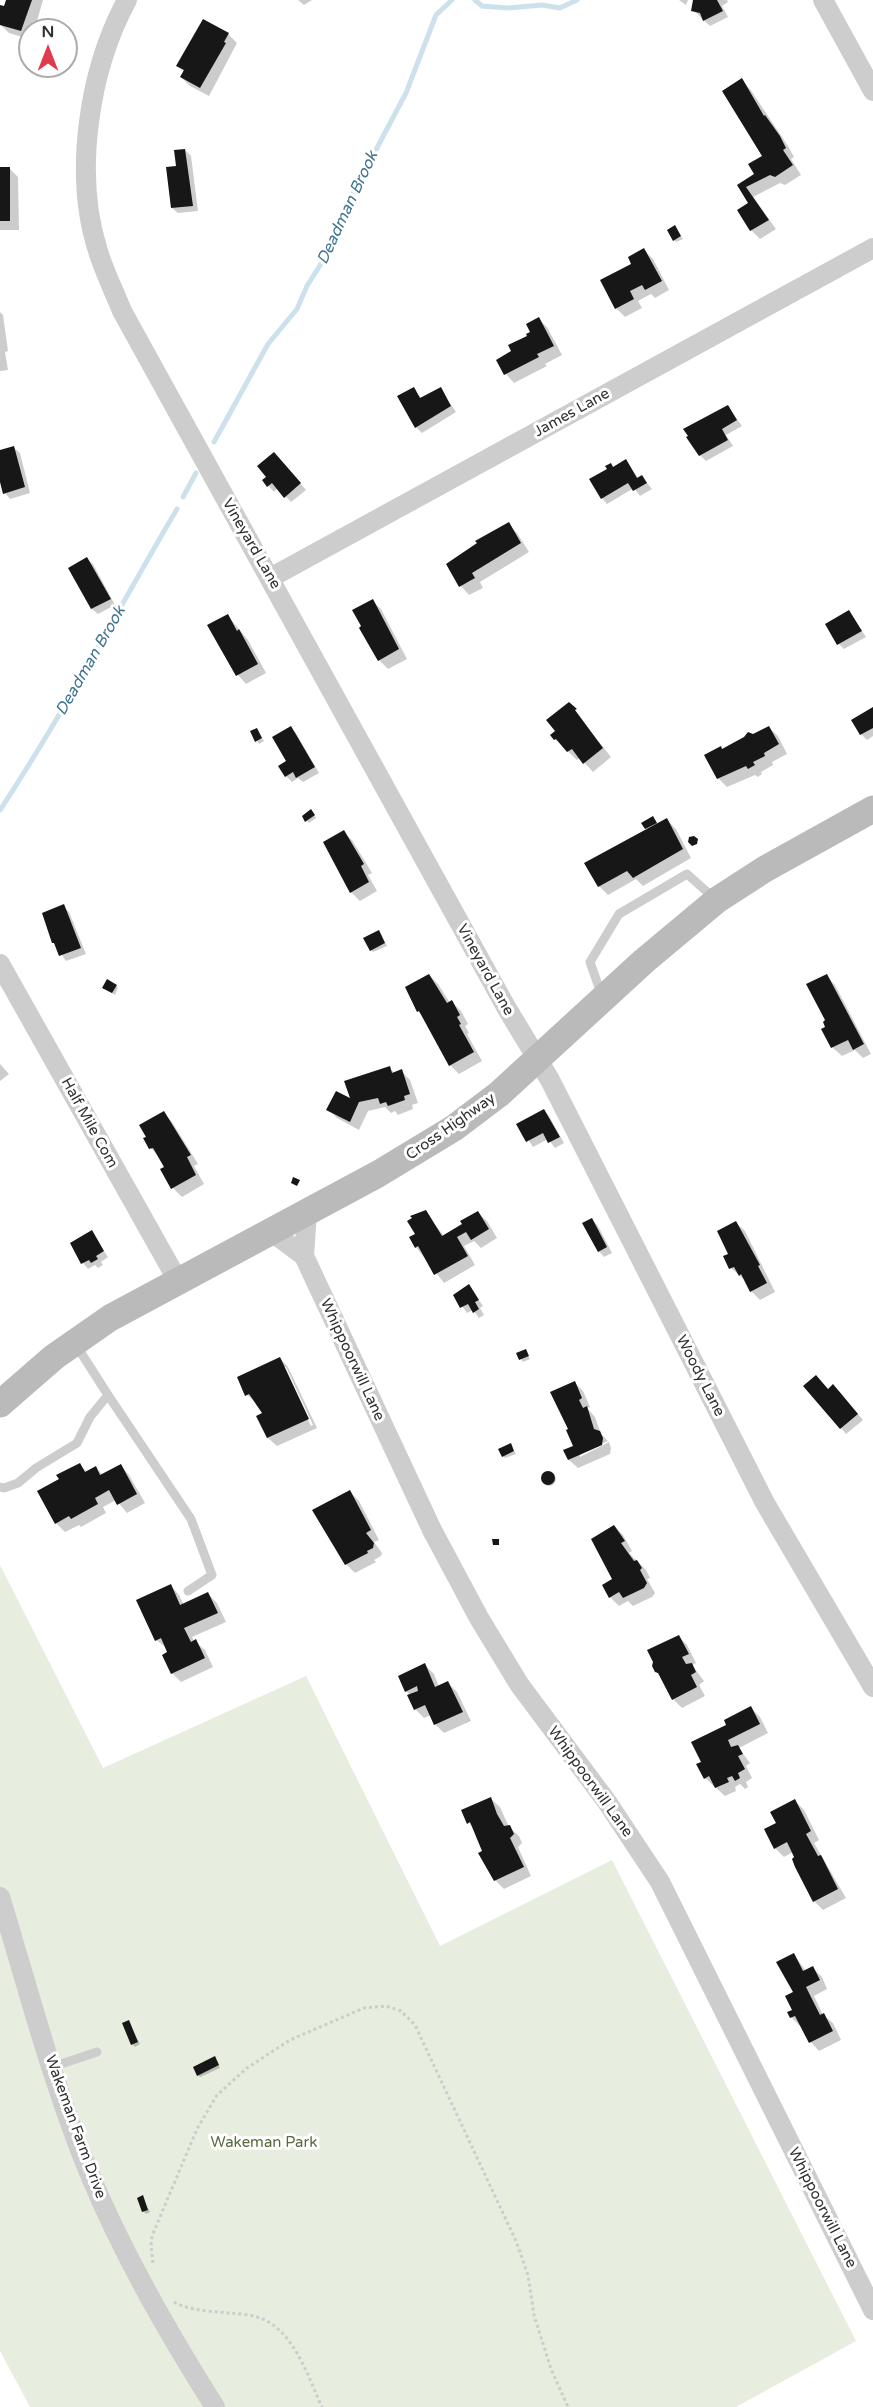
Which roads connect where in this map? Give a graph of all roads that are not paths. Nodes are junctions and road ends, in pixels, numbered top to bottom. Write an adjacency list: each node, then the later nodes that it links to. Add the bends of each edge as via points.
1 (127, 0): 5 (street, Vineyard Lane, via 110,38 88,126 88,196 97,250 145,354)
2 (823, 0): 3 (street)
3 (873, 91)
4 (873, 248): 5 (street, James Lane)
5 (270, 578): 10 (street, Vineyard Lane)
6 (873, 809): 7 (street, Cross Highway, via 765,868)
7 (717, 900): 9 (street, Cross Highway); 9 (lane, via 687,874 619,914 590,962)
8 (0, 964): 14 (street, Half Mile Com)
9 (603, 999): 10 (street, Cross Highway)
10 (537, 1059): 11 (street, Cross Highway, via 454,1128); 20 (street, Woody Lane, via 765,1503)
11 (307, 1213): 12 (street, Cross Highway); 13 (street, Whippoorwill Lane)
12 (272, 1232): 13 (street, Whippoorwill Lane); 14 (street, Cross Highway)
13 (304, 1256): 24 (street, Whippoorwill Lane, via 432,1530 479,1618 519,1684 607,1802 660,1882)
14 (178, 1281): 15 (street, Cross Highway)
15 (74, 1341): 16 (lane); 17 (street, Cross Highway)
16 (108, 1395): 18 (lane, via 90,1417 77,1443 18,1483); 19 (lane, via 191,1519 212,1575)
17 (0, 1404)
18 (0, 1487)
19 (188, 1591)
20 (873, 1688)
21 (0, 1897): 23 (street, Wakeman Farm Drive)
22 (96, 2052): 23 (lane)
23 (52, 2067): 25 (street, Wakeman Farm Drive, via 88,2170 136,2274)
24 (873, 2310)
25 (215, 2407)

